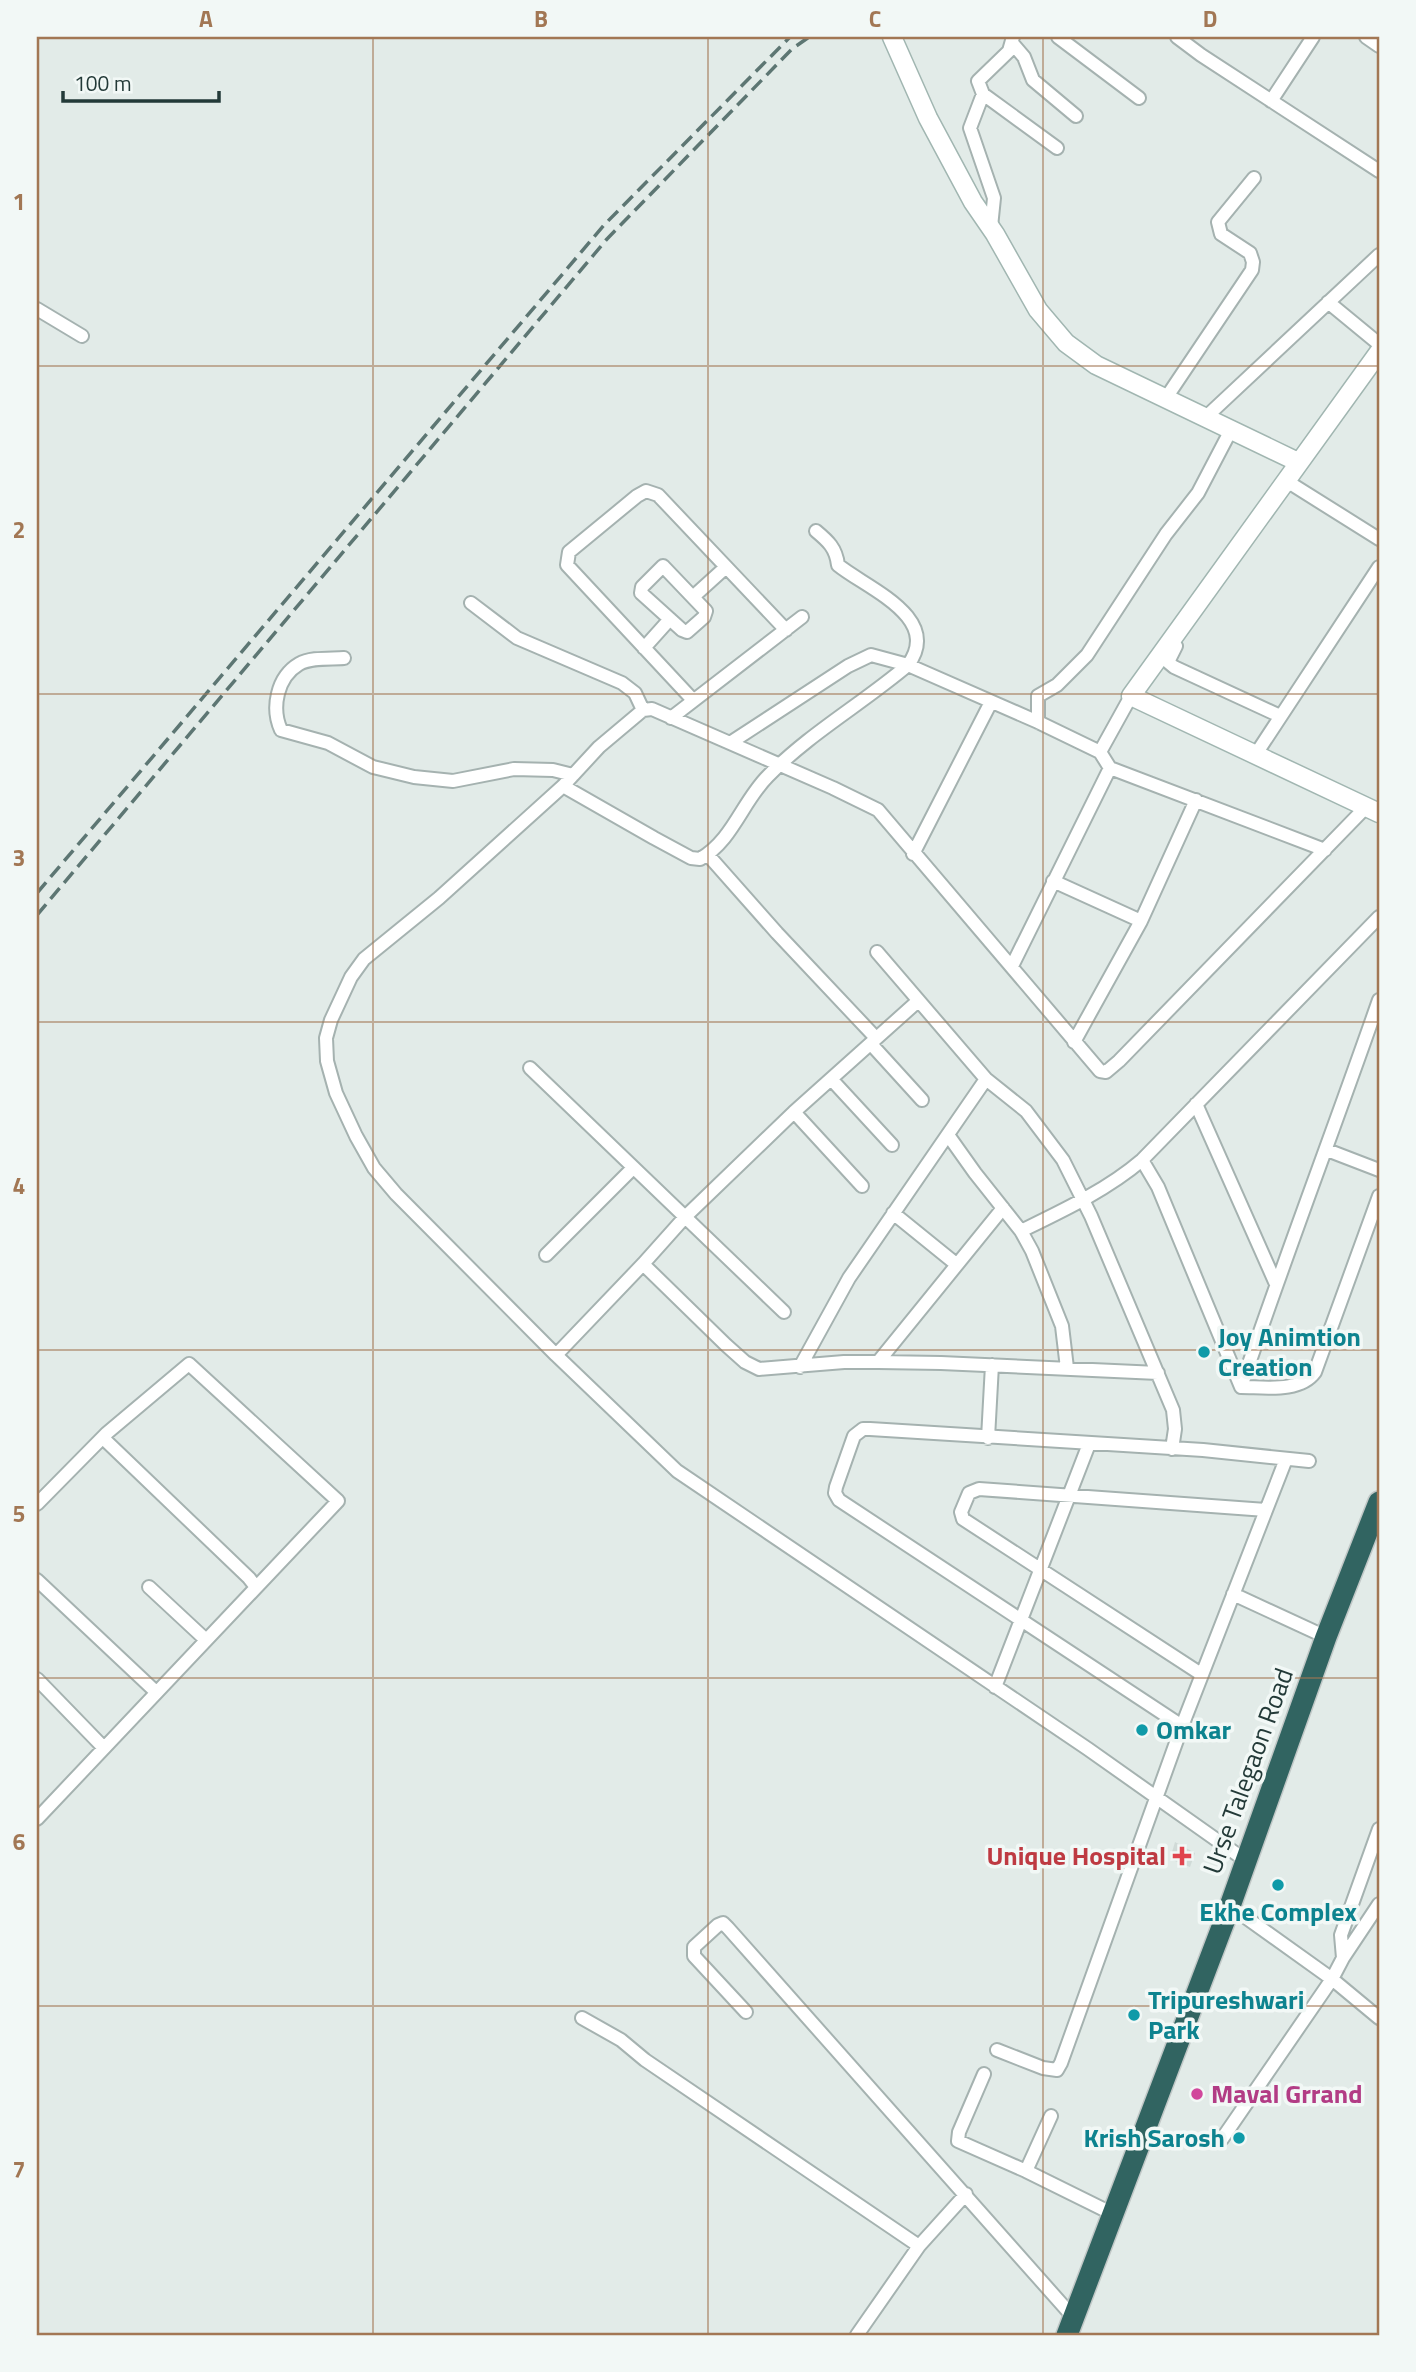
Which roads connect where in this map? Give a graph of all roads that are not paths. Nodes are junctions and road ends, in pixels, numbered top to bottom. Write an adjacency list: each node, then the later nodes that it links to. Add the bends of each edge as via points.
1 (892, 37): 16 (street, via 928,117)
2 (899, 37): 16 (street, via 911,70)
3 (1058, 37): 10 (street)
4 (1177, 37): 11 (street)
5 (1313, 37): 11 (street)
6 (1366, 37): 8 (street)
7 (1012, 40): 9 (street, via 1009,51 978,81); 12 (street, via 1033,80)
8 (1379, 46)
9 (983, 93): 13 (street); 16 (street, via 970,128 995,198)
10 (1139, 98)
11 (1271, 101): 14 (street)
12 (1076, 116)
13 (1057, 148)
14 (1379, 171)
15 (1254, 178): 23 (street, via 1218,222 1221,234 1250,253 1252,271)
16 (993, 231): 23 (street, via 1038,310 1066,343 1096,365)
17 (1379, 255): 18 (street)
18 (1328, 302): 21 (street); 24 (street)
19 (37, 309): 20 (street)
20 (82, 336)
21 (1379, 344)
22 (1379, 352): 26 (street)
23 (1166, 398): 24 (street)
24 (1206, 417): 25 (street)
25 (1232, 428): 26 (street); 47 (street, via 1198,493 1087,655 1057,685 1038,696)
26 (1298, 461): 27 (street)
27 (1282, 484): 30 (street, via 1293,485); 41 (street)
28 (1256, 527): 45 (street, via 1168,662)
29 (816, 531): 40 (street, via 832,545 838,565 894,602 910,621 916,645)
30 (1379, 539)
31 (726, 566): 33 (street); 37 (street); 38 (street, via 652,491 637,496 569,552 567,565)
32 (1379, 568): 45 (street)
33 (694, 596): 36 (street, via 706,611 690,631); 36 (street, via 661,567 640,589)
34 (471, 603): 44 (street, via 517,638 621,683 635,693)
35 (802, 617): 37 (street)
36 (670, 619): 38 (street)
37 (786, 630): 42 (street)
38 (644, 648): 42 (street)
39 (344, 658): 53 (street, via 299,664 289,675 277,695 281,730 328,743 373,767 415,777 453,781 514,769)
40 (908, 665): 43 (street); 48 (street, via 880,656 863,657); 51 (street)
41 (1131, 696): 49 (street); 50 (street)
42 (692, 699): 46 (street)
43 (991, 702): 47 (street); 58 (street)
44 (643, 710): 46 (street); 53 (street)
45 (1280, 716): 50 (street)
46 (671, 718): 48 (street)
47 (1038, 722): 49 (street)
48 (730, 743): 51 (street)
49 (1100, 752): 52 (street)
50 (1256, 754): 56 (street)
51 (779, 764): 58 (street, via 878,810); 59 (street)
52 (1110, 768): 55 (street); 60 (street)
53 (573, 775): 54 (street)
54 (563, 786): 59 (street, via 691,858); 93 (street, via 364,959 340,997 326,1038 336,1093 374,1168)
55 (1196, 800): 57 (street); 62 (street)
56 (1373, 810): 57 (street)
57 (1325, 850): 68 (street, via 1106,1072)
58 (913, 854): 64 (street)
59 (708, 855): 67 (street)
60 (1053, 881): 62 (street); 64 (street)
61 (1379, 917): 73 (street)
62 (1141, 921): 68 (street)
63 (877, 952): 66 (street)
64 (1012, 966): 68 (street)
65 (1379, 1000): 77 (street)
66 (918, 1001): 67 (street); 70 (street)
67 (874, 1041): 71 (street); 72 (street)
68 (1074, 1042)
69 (530, 1068): 79 (street)
70 (986, 1079): 75 (street); 83 (street, via 1026,1111 1063,1160)
71 (832, 1080): 74 (street); 76 (street)
72 (922, 1100)
73 (1196, 1104): 78 (street); 91 (street)
74 (794, 1112): 81 (street); 86 (street)
75 (948, 1135): 84 (street); 85 (street)
76 (892, 1145)
77 (1327, 1150): 80 (street); 91 (street)
78 (1142, 1160): 83 (street); 99 (street, via 1158,1187)
79 (632, 1169): 86 (street); 88 (street)
80 (1379, 1170)
81 (862, 1186)
82 (1379, 1196): 99 (street, via 1310,1380 1300,1385)
83 (1083, 1198): 87 (street); 98 (street)
84 (1003, 1208): 87 (street); 90 (street)
85 (893, 1213): 90 (street); 96 (street, via 849,1278)
86 (685, 1217): 89 (street); 92 (street)
87 (1021, 1231): 97 (street, via 1062,1326)
88 (546, 1255)
89 (643, 1264): 93 (street); 96 (street, via 745,1362 759,1369)
90 (956, 1264): 94 (street)
91 (1276, 1283): 99 (street)
92 (784, 1312)
93 (556, 1355): 120 (street, via 677,1471)
94 (878, 1362): 95 (street); 96 (street)
95 (992, 1365): 97 (street); 101 (street)
96 (800, 1367)
97 (1067, 1368): 98 (street)
98 (1158, 1373): 103 (street, via 1173,1410)
99 (1241, 1387)
100 (103, 1438): 108 (street); 113 (street); 113 (street, via 189,1364 338,1501)
101 (988, 1438): 102 (street); 115 (street, via 863,1429 854,1436 835,1493)
102 (1088, 1444): 103 (street); 106 (street)
103 (1172, 1449): 104 (street)
104 (1286, 1459): 105 (street); 109 (street)
105 (1309, 1461)
106 (1068, 1497): 109 (street); 110 (street); 110 (street, via 979,1489 969,1493 961,1512 963,1519)
107 (1379, 1502): 116 (highway, Urse Talegaon Road)
108 (37, 1504)
109 (1266, 1510): 114 (street)
110 (1040, 1570): 115 (street); 118 (street)
111 (37, 1580): 121 (street)
112 (149, 1587): 117 (street)
113 (256, 1587): 117 (street)
114 (1233, 1594): 116 (street); 118 (street)
115 (1020, 1621): 120 (street); 122 (street)
116 (1326, 1637): 127 (highway, Urse Talegaon Road)
117 (206, 1640): 121 (street)
118 (1201, 1674): 122 (street)
119 (37, 1679): 123 (street)
120 (995, 1687): 124 (street)
121 (156, 1692): 123 (street)
122 (1182, 1726): 124 (street)
123 (103, 1747): 125 (street)
124 (1156, 1798): 127 (street); 135 (street, via 1057,2070)
125 (37, 1819)
126 (1379, 1829): 130 (street, via 1341,1935)
127 (1245, 1860): 129 (highway, Urse Talegaon Road)
128 (1379, 1904): 130 (street)
129 (1230, 1906): 131 (street); 141 (highway, Urse Talegaon Road)
130 (1343, 1958): 131 (street)
131 (1332, 1979): 134 (street); 138 (street)
132 (746, 2012): 140 (street, via 694,1956 694,1947 723,1923)
133 (582, 2018): 142 (street, via 621,2040)
134 (1379, 2018)
135 (997, 2050)
136 (984, 2074): 139 (street, via 958,2141)
137 (1051, 2116): 139 (street)
138 (1222, 2139)
139 (1026, 2171): 141 (street)
140 (966, 2194): 142 (street); 143 (street)
141 (1113, 2214): 143 (highway, Urse Talegaon Road)
142 (919, 2246): 144 (street)
143 (1073, 2329)
144 (857, 2335)

